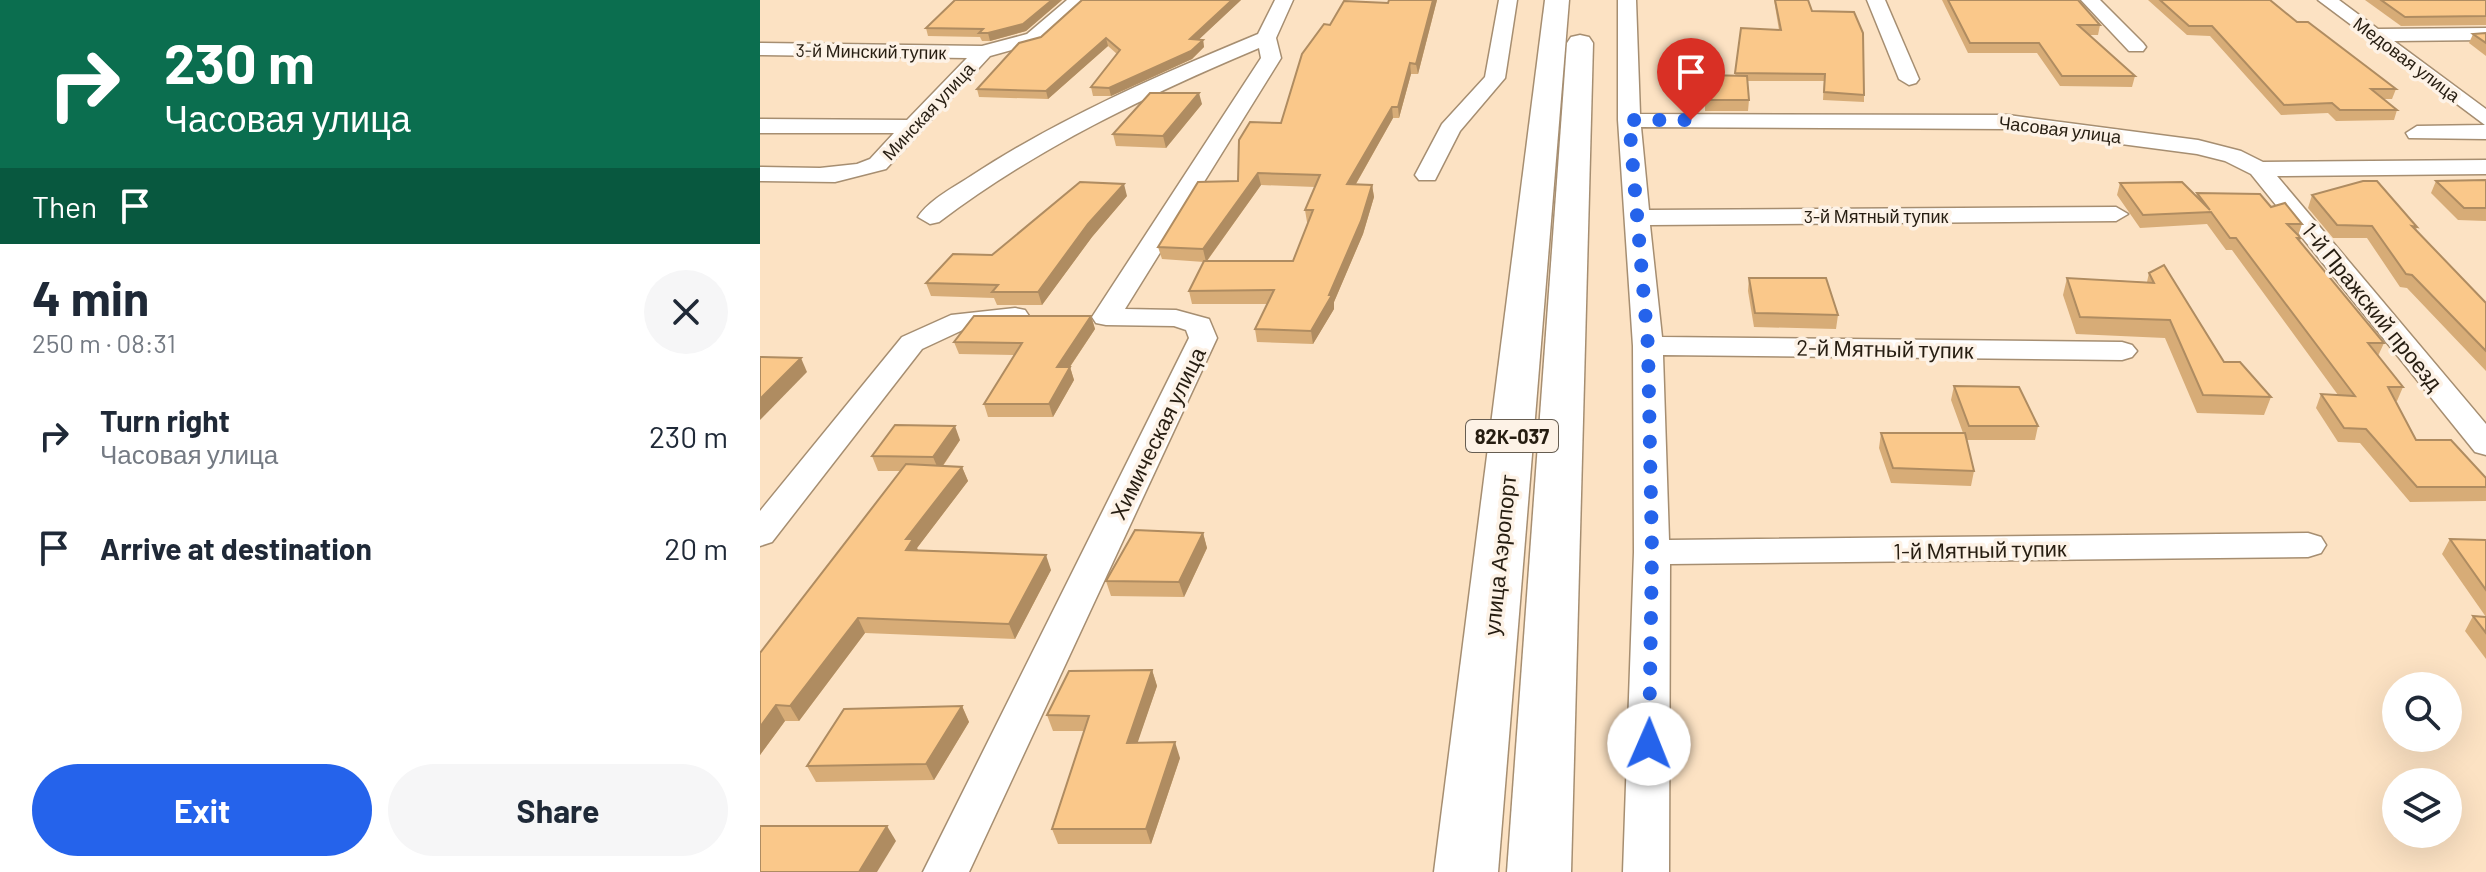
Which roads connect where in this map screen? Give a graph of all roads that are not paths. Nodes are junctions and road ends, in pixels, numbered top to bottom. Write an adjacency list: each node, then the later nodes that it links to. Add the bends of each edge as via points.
1 (1078, 0): 15 (street, Минская улица, via 1034,38)
2 (1284, 0): 12 (street)
3 (1508, 0): 26 (street, via 1495,78 1450,129)
4 (1557, 0): 38 (main road, улица Аэропорт / 82К-037)
5 (1583, 0): 39 (main road)
6 (1627, 0): 18 (street)
7 (1876, 0): 16 (street)
8 (2090, 0): 13 (street)
9 (2327, 0): 11 (street, Медовая улица)
10 (2486, 34): 11 (street)
11 (2376, 35): 17 (street, Медовая улица)
12 (1266, 38): 28 (street, via 1038,143 982,176); 30 (street, via 1271,58)
13 (2136, 47)
14 (760, 49): 15 (street, 3-й Минский тупик)
15 (983, 52): 20 (street, Минская улица)
16 (1909, 79)
17 (2486, 119)
18 (1629, 120): 24 (street, Часовая улица, via 2008,122 2198,147); 29 (street)
19 (760, 126): 20 (street)
20 (916, 127): 25 (street, Минская улица, via 878,164 855,173)
21 (2486, 132): 22 (street)
22 (2417, 133)
23 (2486, 167): 24 (street, Часовая улица)
24 (2259, 169): 33 (street, 1-й Пражский проезд)
25 (760, 174)
26 (1427, 175)
27 (2116, 214): 29 (street, 3-й Мятный тупик)
28 (930, 217)
29 (1636, 218): 31 (street)
30 (1076, 317): 34 (street, via 985,316 945,324 912,343); 37 (street, Химическая улица, via 1176,318 1199,325 1203,338)
31 (1648, 346): 32 (street, 2-й Мятный тупик); 36 (street)
32 (2122, 351)
33 (2486, 445)
34 (760, 534)
35 (2308, 545): 36 (street, 1-й Мятный тупик)
36 (1652, 552): 40 (street)
37 (946, 872)
38 (1466, 872)
39 (1539, 872)
40 (1646, 872)

